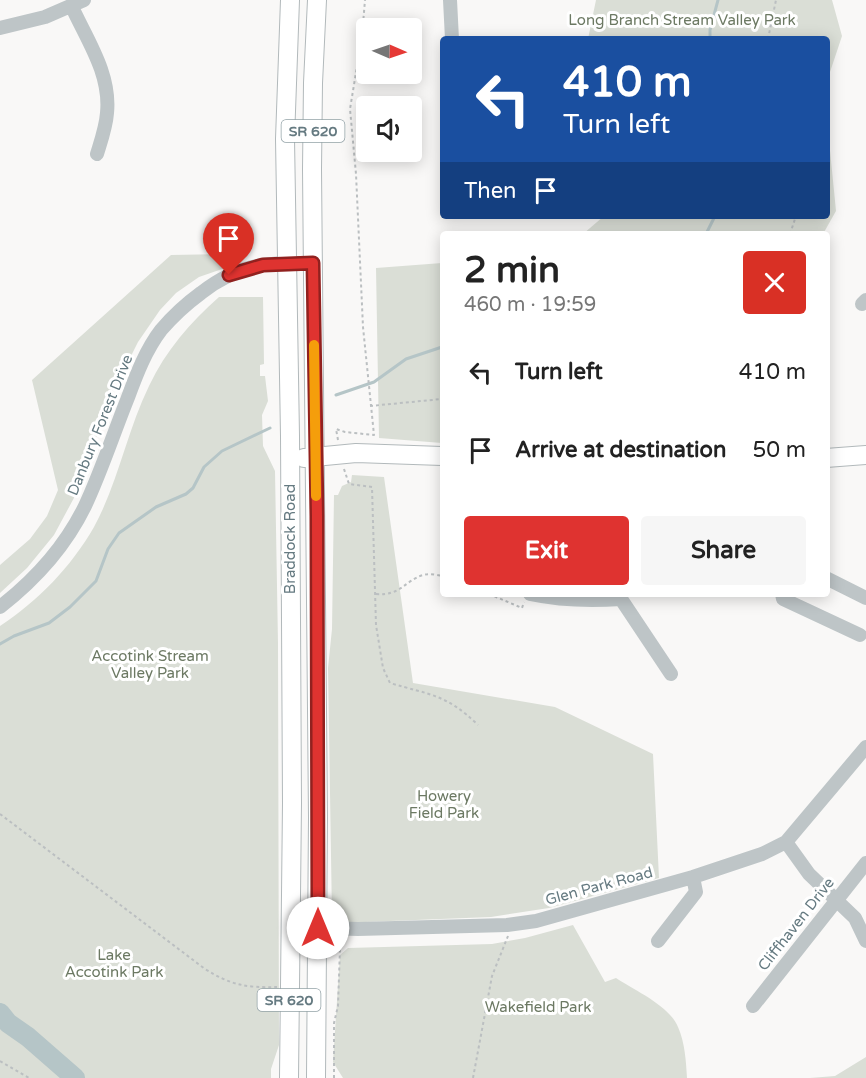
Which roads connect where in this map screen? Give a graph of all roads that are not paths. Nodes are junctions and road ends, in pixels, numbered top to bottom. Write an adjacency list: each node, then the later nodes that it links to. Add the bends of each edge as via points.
1 (290, 0): 8 (main road, Braddock Road / SR 620)
2 (317, 0): 9 (main road, Braddock Road / SR 620)
3 (450, 0): 6 (street)
4 (78, 3): 5 (street, via 45,17); 7 (street, via 105,80 107,112)
5 (0, 28)
6 (452, 36)
7 (97, 154)
8 (286, 263): 9 (street, Danbury Forest Drive); 14 (main road, Braddock Road / SR 620); 21 (street, Danbury Forest Drive, via 229,275 187,303 160,332 136,374 95,483 72,530 38,574)
9 (313, 263): 11 (main road, Braddock Road / SR 620)
10 (866, 455): 13 (main road)
11 (316, 456): 12 (main road); 14 (main road); 30 (main road, Braddock Road / SR 620)
12 (440, 456)
13 (830, 458)
14 (290, 460): 29 (main road, Braddock Road / SR 620)
15 (830, 580): 20 (street)
16 (542, 597): 19 (street)
17 (622, 597): 23 (street)
18 (783, 597): 22 (street)
19 (527, 598)
20 (866, 598)
21 (0, 607)
22 (860, 635)
23 (671, 674)
24 (866, 747): 25 (street, Glen Park Road)
25 (786, 842): 27 (street, Glen Park Road); 28 (street, via 809,874)
26 (866, 863): 28 (street, Cliffhaven Drive)
27 (693, 877): 30 (street, Glen Park Road, via 505,926); 31 (street, via 696,892)
28 (835, 900): 32 (street, via 855,918); 33 (street, Cliffhaven Drive)
29 (290, 927): 30 (street, Glen Park Road); 34 (main road, Braddock Road / SR 620)
30 (318, 928): 35 (main road, Braddock Road / SR 620)
31 (657, 940)
32 (866, 941)
33 (753, 1006)
34 (289, 1075)
35 (325, 1076)

